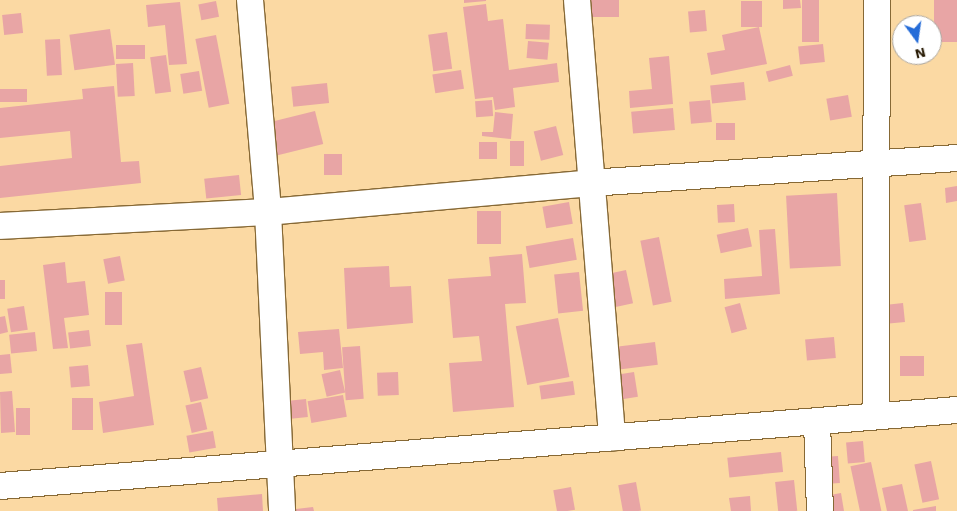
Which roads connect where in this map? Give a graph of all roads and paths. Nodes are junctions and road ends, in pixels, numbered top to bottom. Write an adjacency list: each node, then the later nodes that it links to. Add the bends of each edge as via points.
1 (250, 0): 7 (street)
2 (577, 0): 6 (street)
3 (877, 0): 5 (street)
4 (957, 158): 5 (street)
5 (878, 165): 6 (street); 10 (street)
6 (590, 184): 7 (street); 12 (street)
7 (268, 212): 8 (street); 13 (street)
8 (0, 226)
9 (957, 410): 10 (street)
10 (876, 416): 11 (street)
11 (817, 421): 12 (street); 16 (street)
12 (612, 438): 13 (street)
13 (278, 466): 14 (street); 15 (street)
14 (0, 486)
15 (282, 511)
16 (820, 511)

